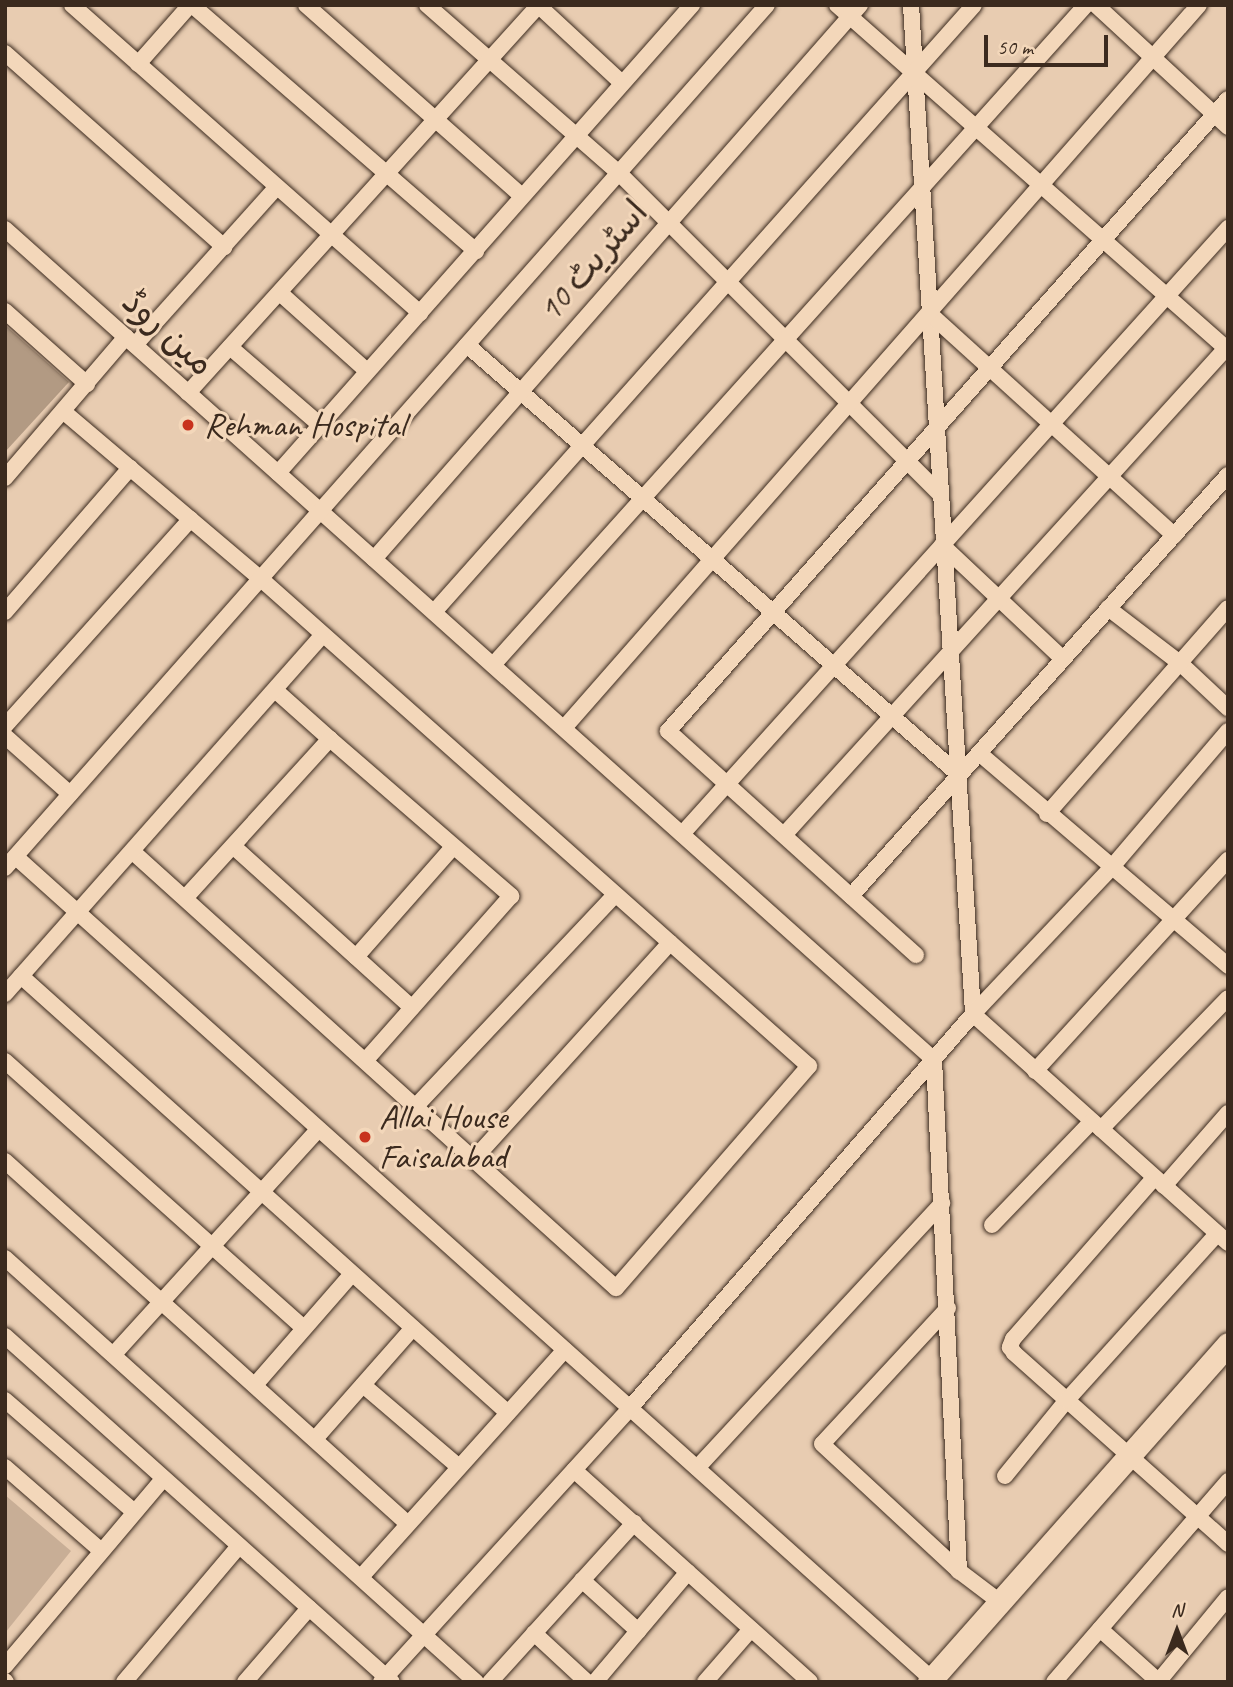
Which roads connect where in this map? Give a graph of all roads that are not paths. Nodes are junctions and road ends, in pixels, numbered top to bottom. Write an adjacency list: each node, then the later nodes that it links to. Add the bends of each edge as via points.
1 (72, 5): 18 (street)
2 (191, 5): 18 (street); 28 (street)
3 (306, 5): 23 (street)
4 (692, 5): 20 (street)
5 (767, 5): 27 (street)
6 (837, 5): 14 (street)
7 (911, 5): 19 (street)
8 (974, 5): 19 (street)
9 (1086, 5): 24 (street)
10 (1096, 5): 16 (street)
11 (1199, 5): 16 (street)
12 (430, 6): 17 (street)
13 (539, 6): 17 (street); 20 (street)
14 (855, 11): 19 (street); 33 (street, اسٹریٹ 10)
15 (5, 53): 38 (street)
16 (1153, 58): 22 (street); 29 (street)
17 (490, 60): 23 (street); 26 (street)
18 (138, 64): 31 (street)
19 (915, 73): 24 (street); 30 (street); 40 (street)
20 (622, 83): 26 (street)
21 (1228, 99): 22 (street)
22 (1214, 114): 25 (street); 37 (street)
23 (436, 120): 28 (street); 32 (street)
24 (975, 127): 29 (street); 30 (street)
25 (1228, 127)
26 (575, 135): 27 (street); 32 (street)
27 (619, 173): 33 (street); 48 (street)
28 (388, 174): 36 (street); 39 (street)
29 (1041, 185): 37 (street); 45 (street)
30 (922, 186): 45 (street); 46 (street)
31 (277, 187): 36 (street); 38 (street)
32 (521, 195): 39 (street)
33 (669, 222): 40 (street); 54 (street, اسٹریٹ 10)
34 (1228, 228): 42 (street)
35 (5, 229): 47 (street, مین روڈ)
36 (332, 236): 41 (street); 44 (street)
37 (1103, 240): 42 (street); 51 (street)
38 (224, 247): 47 (street)
39 (476, 251): 44 (street)
40 (727, 281): 46 (street); 61 (street)
41 (280, 293): 49 (street); 52 (street)
42 (1166, 296): 50 (street); 59 (street)
43 (5, 311): 53 (street)
44 (420, 313): 52 (street)
45 (929, 313): 51 (street); 56 (street); 60 (street)
46 (785, 338): 56 (street); 69 (street)
47 (131, 341): 53 (street); 55 (street, مین روڈ)
48 (467, 345): 54 (street); 70 (street)
49 (230, 347): 55 (street); 58 (street)
50 (1227, 348): 66 (street)
51 (990, 367): 59 (street); 60 (street)
52 (367, 370): 58 (street)
53 (87, 384): 57 (street)
54 (520, 392): 61 (street); 74 (street, اسٹریٹ 10)
55 (188, 393): 64 (street, مین روڈ)
56 (849, 403): 62 (street); 75 (street)
57 (64, 412): 63 (street); 67 (street)
58 (320, 425): 64 (street)
59 (1050, 425): 66 (street); 73 (street)
60 (936, 429): 62 (street); 68 (street)
61 (582, 446): 69 (street); 81 (street)
62 (907, 461): 68 (street); 82 (street)
63 (130, 468): 71 (street); 80 (street)
64 (278, 473): 70 (street, مین روڈ)
65 (1228, 475): 72 (street)
66 (1109, 477): 72 (street); 77 (street)
67 (5, 478)
68 (939, 493): 73 (street)
69 (642, 498): 75 (street); 87 (street)
70 (320, 511): 74 (street, مین روڈ); 76 (street)
71 (191, 519): 76 (street); 92 (street)
72 (1174, 535): 78 (street)
73 (942, 545): 77 (street); 84 (street); 88 (street)
74 (374, 559): 81 (street, مین روڈ)
75 (712, 559): 82 (street); 93 (street)
76 (261, 579): 83 (street); 100 (street)
77 (998, 599): 84 (street); 85 (street)
78 (1108, 608): 85 (street); 86 (street)
79 (1228, 608): 86 (street)
80 (5, 612)
81 (434, 612): 87 (street, مین روڈ)
82 (773, 612): 88 (street); 99 (street, via 668,731)
83 (322, 636): 89 (street); 110 (street)
84 (949, 653): 91 (street); 98 (street)
85 (1063, 659): 97 (street)
86 (1180, 663): 90 (street); 101 (street)
87 (493, 665): 93 (street, مین روڈ)
88 (834, 666): 91 (street); 99 (street)
89 (275, 690): 95 (street); 106 (street)
90 (1228, 708)
91 (892, 716): 98 (street); 103 (street)
92 (5, 726)
93 (564, 728): 102 (street, مین روڈ)
94 (1228, 731): 109 (street)
95 (330, 739): 104 (street); 105 (street)
96 (9, 746): 100 (street)
97 (979, 753): 98 (street); 101 (street)
98 (957, 775): 111 (street); 123 (street)
99 (727, 784): 102 (street); 103 (street)
100 (70, 794): 108 (street)
101 (1047, 814): 109 (street)
102 (682, 834): 125 (street, مین روڈ)
103 (784, 835): 111 (street)
104 (233, 846): 112 (street); 117 (street)
105 (452, 848): 117 (street); 122 (street, via 511,896)
106 (133, 852): 112 (street); 113 (street)
107 (1228, 860): 114 (street)
108 (11, 862): 113 (street)
109 (1111, 868): 114 (street); 123 (street)
110 (615, 895): 115 (street); 128 (street)
111 (851, 895): 116 (street)
112 (186, 897): 124 (street)
113 (78, 912): 119 (street); 131 (street)
114 (1173, 922): 118 (street); 127 (street)
115 (670, 943): 132 (street); 132 (street, via 809,1066 616,1288)
116 (916, 954)
117 (356, 957): 122 (street)
118 (1228, 966)
119 (20, 976): 120 (street); 135 (street)
120 (5, 994)
121 (1228, 998): 130 (street)
122 (412, 1008): 124 (street)
123 (973, 1014): 125 (street); 127 (street)
124 (366, 1060): 128 (street)
125 (934, 1060): 136 (street); 154 (street)
126 (5, 1061): 139 (street)
127 (1035, 1071): 130 (street)
128 (416, 1106): 132 (street)
129 (1228, 1113): 134 (street)
130 (1096, 1125): 134 (street); 137 (street)
131 (319, 1129): 135 (street); 148 (street)
132 (474, 1159)
133 (5, 1161): 142 (street)
134 (1159, 1182): 138 (street); 153 (street, via 1013,1339 1010,1347 1014,1353)
135 (261, 1192): 139 (street); 141 (street)
136 (942, 1203): 143 (street); 160 (street)
137 (992, 1225)
138 (1224, 1238): 153 (street)
139 (213, 1245): 142 (street); 144 (street)
140 (5, 1258): 149 (street)
141 (352, 1274): 144 (street); 145 (street)
142 (162, 1301): 149 (street); 150 (street)
143 (948, 1308): 172 (street); 172 (street, via 822,1444)
144 (304, 1328): 150 (street)
145 (413, 1328): 151 (street); 155 (street)
146 (5, 1336): 163 (street)
147 (1228, 1344): 157 (main road)
148 (565, 1350): 154 (street); 155 (street)
149 (114, 1354): 174 (street)
150 (255, 1385): 156 (street)
151 (363, 1385): 156 (street); 159 (street)
152 (5, 1400): 165 (street)
153 (1067, 1400): 157 (street); 162 (street)
154 (630, 1408): 160 (street); 161 (street)
155 (508, 1413): 159 (street)
156 (315, 1439): 168 (street)
157 (1129, 1455): 166 (street); 177 (main road)
158 (5, 1467): 171 (street)
159 (459, 1467): 168 (street)
160 (697, 1468): 186 (street)
161 (574, 1470): 167 (street); 183 (street)
162 (1006, 1476)
163 (163, 1479): 165 (street); 170 (street)
164 (1228, 1481): 166 (street)
165 (133, 1511): 171 (street)
166 (1198, 1518): 169 (street); 180 (street)
167 (634, 1523): 173 (street); 175 (street)
168 (408, 1524): 174 (street)
169 (1228, 1544)
170 (239, 1546): 178 (street); 187 (street)
171 (100, 1550): 184 (street)
172 (959, 1571): 177 (street)
173 (688, 1572): 179 (street); 181 (street)
174 (361, 1577): 183 (street)
175 (582, 1580): 181 (street); 182 (street)
176 (1228, 1597): 196 (street)
177 (1000, 1602): 186 (main road)
178 (309, 1608): 185 (street); 188 (street)
179 (751, 1629): 193 (street); 194 (street)
180 (1100, 1629): 195 (street); 196 (street)
181 (638, 1631): 192 (street)
182 (534, 1633): 190 (street); 191 (street)
183 (424, 1634): 185 (street); 189 (street)
184 (5, 1666)
185 (387, 1680)
186 (932, 1681)
187 (124, 1682)
188 (245, 1682)
189 (477, 1682)
190 (490, 1682)
191 (587, 1682)
192 (595, 1682)
193 (705, 1682)
194 (810, 1682)
195 (1054, 1682)
196 (1159, 1682)

